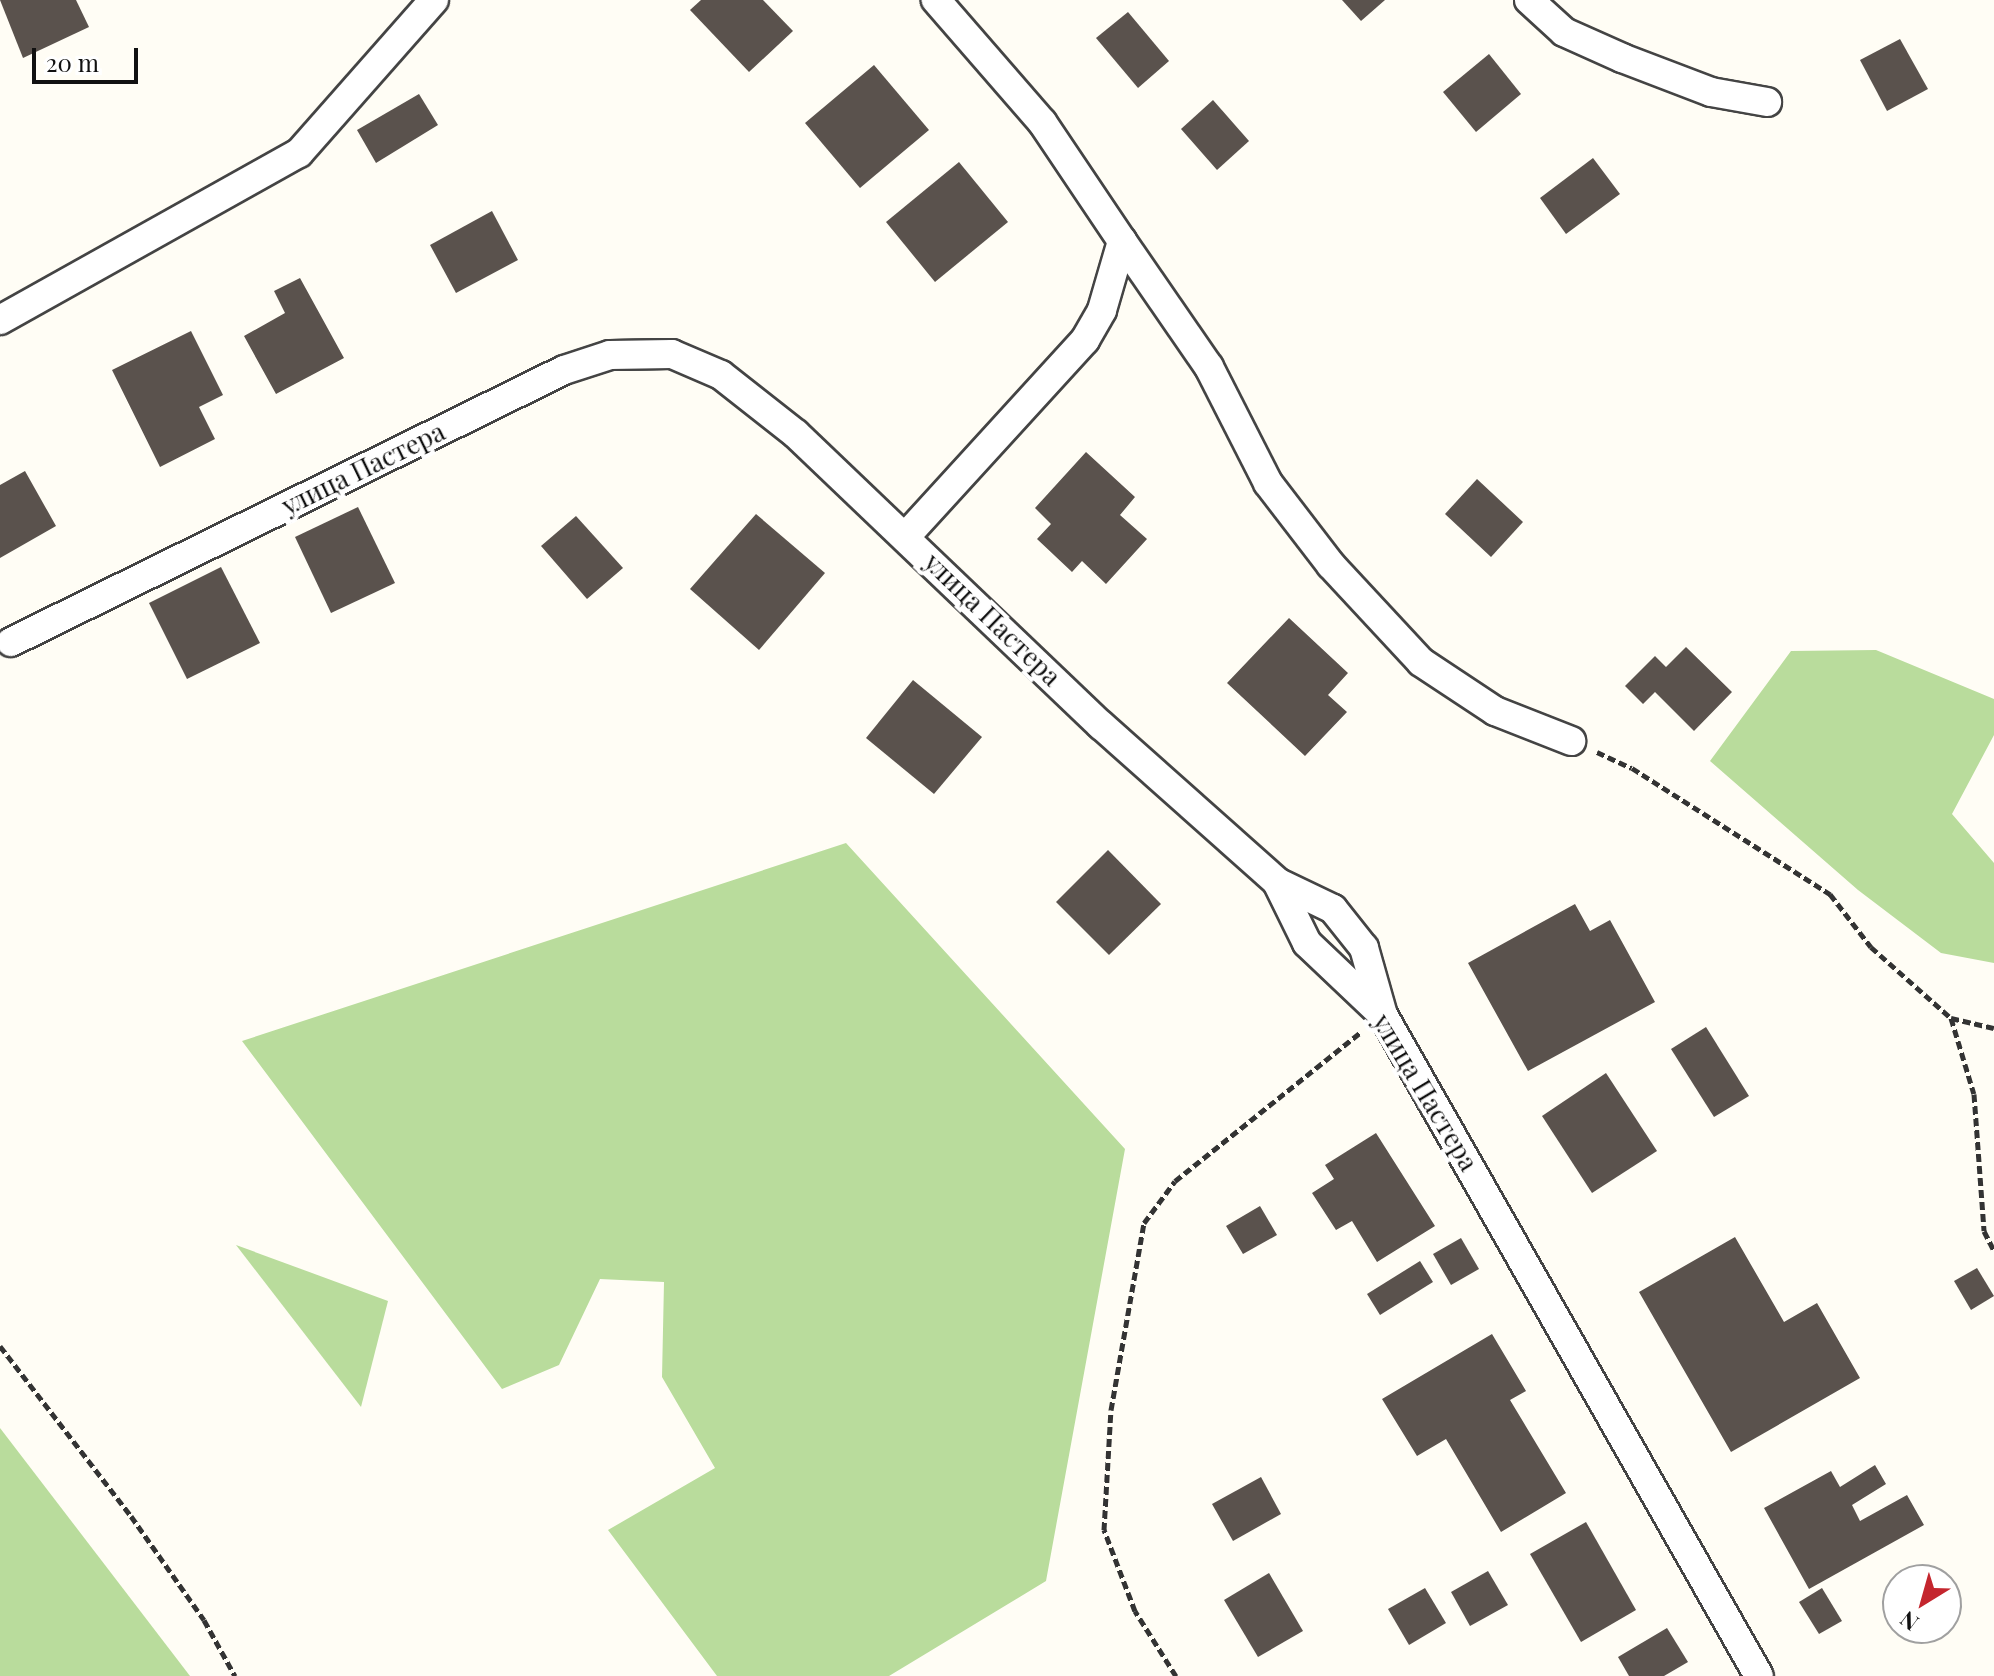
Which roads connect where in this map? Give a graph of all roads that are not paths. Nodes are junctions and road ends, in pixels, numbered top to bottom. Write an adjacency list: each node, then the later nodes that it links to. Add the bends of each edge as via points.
1 (434, 0): 6 (street, via 299,153)
2 (936, 0): 5 (street, via 1042,122)
3 (1529, 0): 4 (street, via 1564,32 1622,58 1711,92)
4 (1767, 102)
5 (1122, 241): 7 (street, улица Пастера, via 1102,310 1085,340); 9 (street, via 1209,367 1268,483 1331,565 1421,662 1495,711)
6 (0, 320)
7 (907, 535): 8 (street, улица Пастера, via 796,434 721,375 672,354 610,355 564,370 459,420); 10 (street, улица Пастера, via 1101,725)
8 (11, 642)
9 (1571, 741)
10 (1277, 882): 11 (street, улица Пастера, via 1307,943); 11 (street, via 1333,909 1356,938)
11 (1383, 1015): 12 (street, улица Пастера)
12 (1759, 1676)

